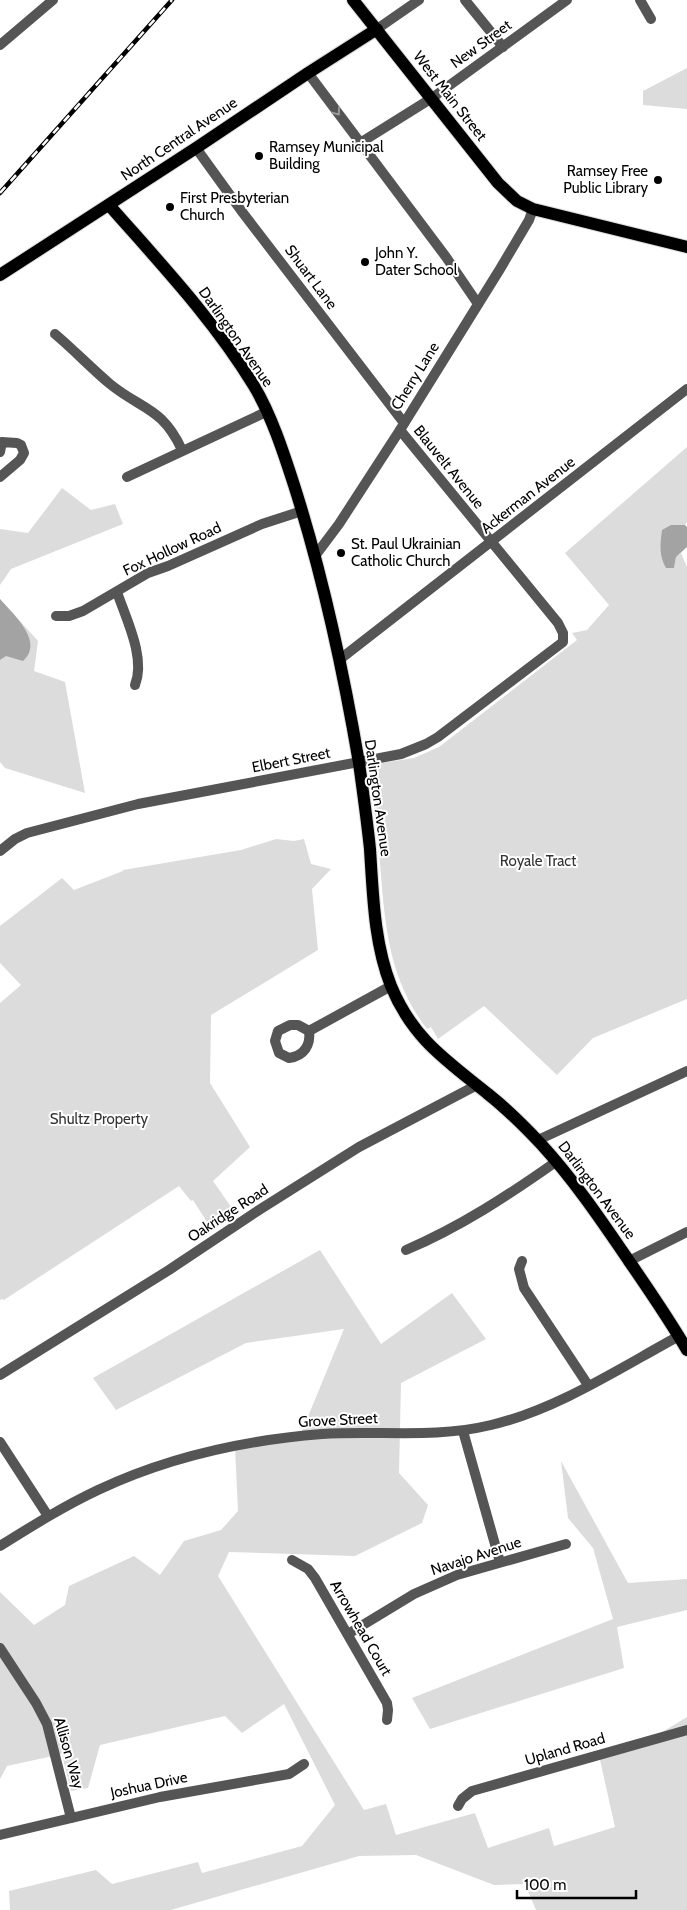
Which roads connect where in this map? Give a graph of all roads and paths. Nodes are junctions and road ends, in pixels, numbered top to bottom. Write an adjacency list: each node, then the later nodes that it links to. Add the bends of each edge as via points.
1 (53, 0): 9 (street)
2 (354, 0): 8 (main road, West Main Street)
3 (419, 0): 8 (street)
4 (465, 0): 10 (street)
5 (567, 0): 10 (street, New Street)
6 (640, 0): 7 (street)
7 (651, 19)
8 (377, 29): 11 (main road, North Central Avenue); 12 (main road, West Main Street)
9 (0, 45)
10 (503, 47): 12 (street, New Street)
11 (308, 73): 13 (street, one-way to 13); 14 (main road, North Central Avenue)
12 (432, 98): 13 (street, New Street); 16 (main road, West Main Street, via 508,194)
13 (360, 143): 19 (street)
14 (196, 148): 15 (main road, North Central Avenue); 23 (street, Shuart Lane)
15 (109, 205): 18 (main road, North Central Avenue); 22 (main road, Darlington Avenue, via 218,334 256,389)
16 (530, 208): 17 (main road); 19 (street, Cherry Lane, via 529,220)
17 (687, 247)
18 (0, 275)
19 (478, 304): 23 (street, Cherry Lane)
20 (55, 334): 25 (street, via 110,384 160,416)
21 (687, 389): 29 (street, Ackerman Avenue)
22 (266, 412): 25 (street); 28 (main road, Darlington Avenue)
23 (402, 426): 29 (street, Blauvelt Avenue); 30 (street, Cherry Lane)
24 (1, 444): 26 (street, via 17,442 24,453)
25 (182, 450): 27 (street)
26 (0, 477)
27 (127, 477)
28 (302, 512): 30 (main road, Darlington Avenue); 31 (street, Fox Hollow Road, via 262,524 148,573)
29 (492, 542): 33 (street, Blauvelt Avenue, via 558,623); 34 (street, Ackerman Avenue)
30 (315, 556): 34 (main road, Darlington Avenue)
31 (117, 592): 32 (street, Fox Hollow Road, via 83,612); 35 (street, via 138,662 139,675)
32 (56, 616)
33 (563, 642): 36 (street, Elbert Street, via 438,737 401,754)
34 (340, 660): 36 (main road, Darlington Avenue)
35 (135, 685)
36 (358, 763): 37 (street, Elbert Street, via 138,804 27,834); 38 (main road, Darlington Avenue, via 368,830 374,913)
37 (1, 847)
38 (391, 986): 39 (street); 41 (main road, Darlington Avenue, via 423,1038 447,1063)
39 (310, 1031)
40 (687, 1071): 42 (street)
41 (477, 1085): 42 (main road, Darlington Avenue); 50 (street, Oakridge Road, via 359,1148)
42 (538, 1140): 43 (main road, Darlington Avenue)
43 (557, 1161): 45 (street, via 506,1197); 47 (main road, Darlington Avenue, via 589,1201)
44 (687, 1232): 47 (street)
45 (406, 1250)
46 (522, 1261): 51 (street, via 519,1269 524,1288)
47 (629, 1261): 48 (main road, Darlington Avenue)
48 (679, 1336): 49 (main road, Darlington Avenue); 51 (street, Grove Street)
49 (687, 1350)
50 (0, 1375)
51 (588, 1385): 52 (street, Grove Street, via 537,1411)
52 (463, 1431): 54 (street, Grove Street, via 322,1434 240,1446 179,1460 134,1475); 58 (street)
53 (0, 1442): 54 (street)
54 (48, 1516): 56 (street, Grove Street)
55 (566, 1544): 58 (street, Navajo Avenue)
56 (0, 1546)
57 (292, 1560): 59 (street, Arrowhead Court, via 314,1575)
58 (500, 1562): 59 (street, Navajo Avenue, via 435,1584)
59 (348, 1634): 61 (street, Arrowhead Court, via 387,1703)
60 (0, 1648): 65 (street, Allison Way, via 46,1724)
61 (387, 1720)
62 (687, 1730): 64 (street, Upland Road, via 472,1791)
63 (304, 1764): 65 (street, Joshua Drive, via 289,1774 160,1797)
64 (458, 1806)
65 (71, 1818): 66 (street, Joshua Drive)
66 (0, 1835)

